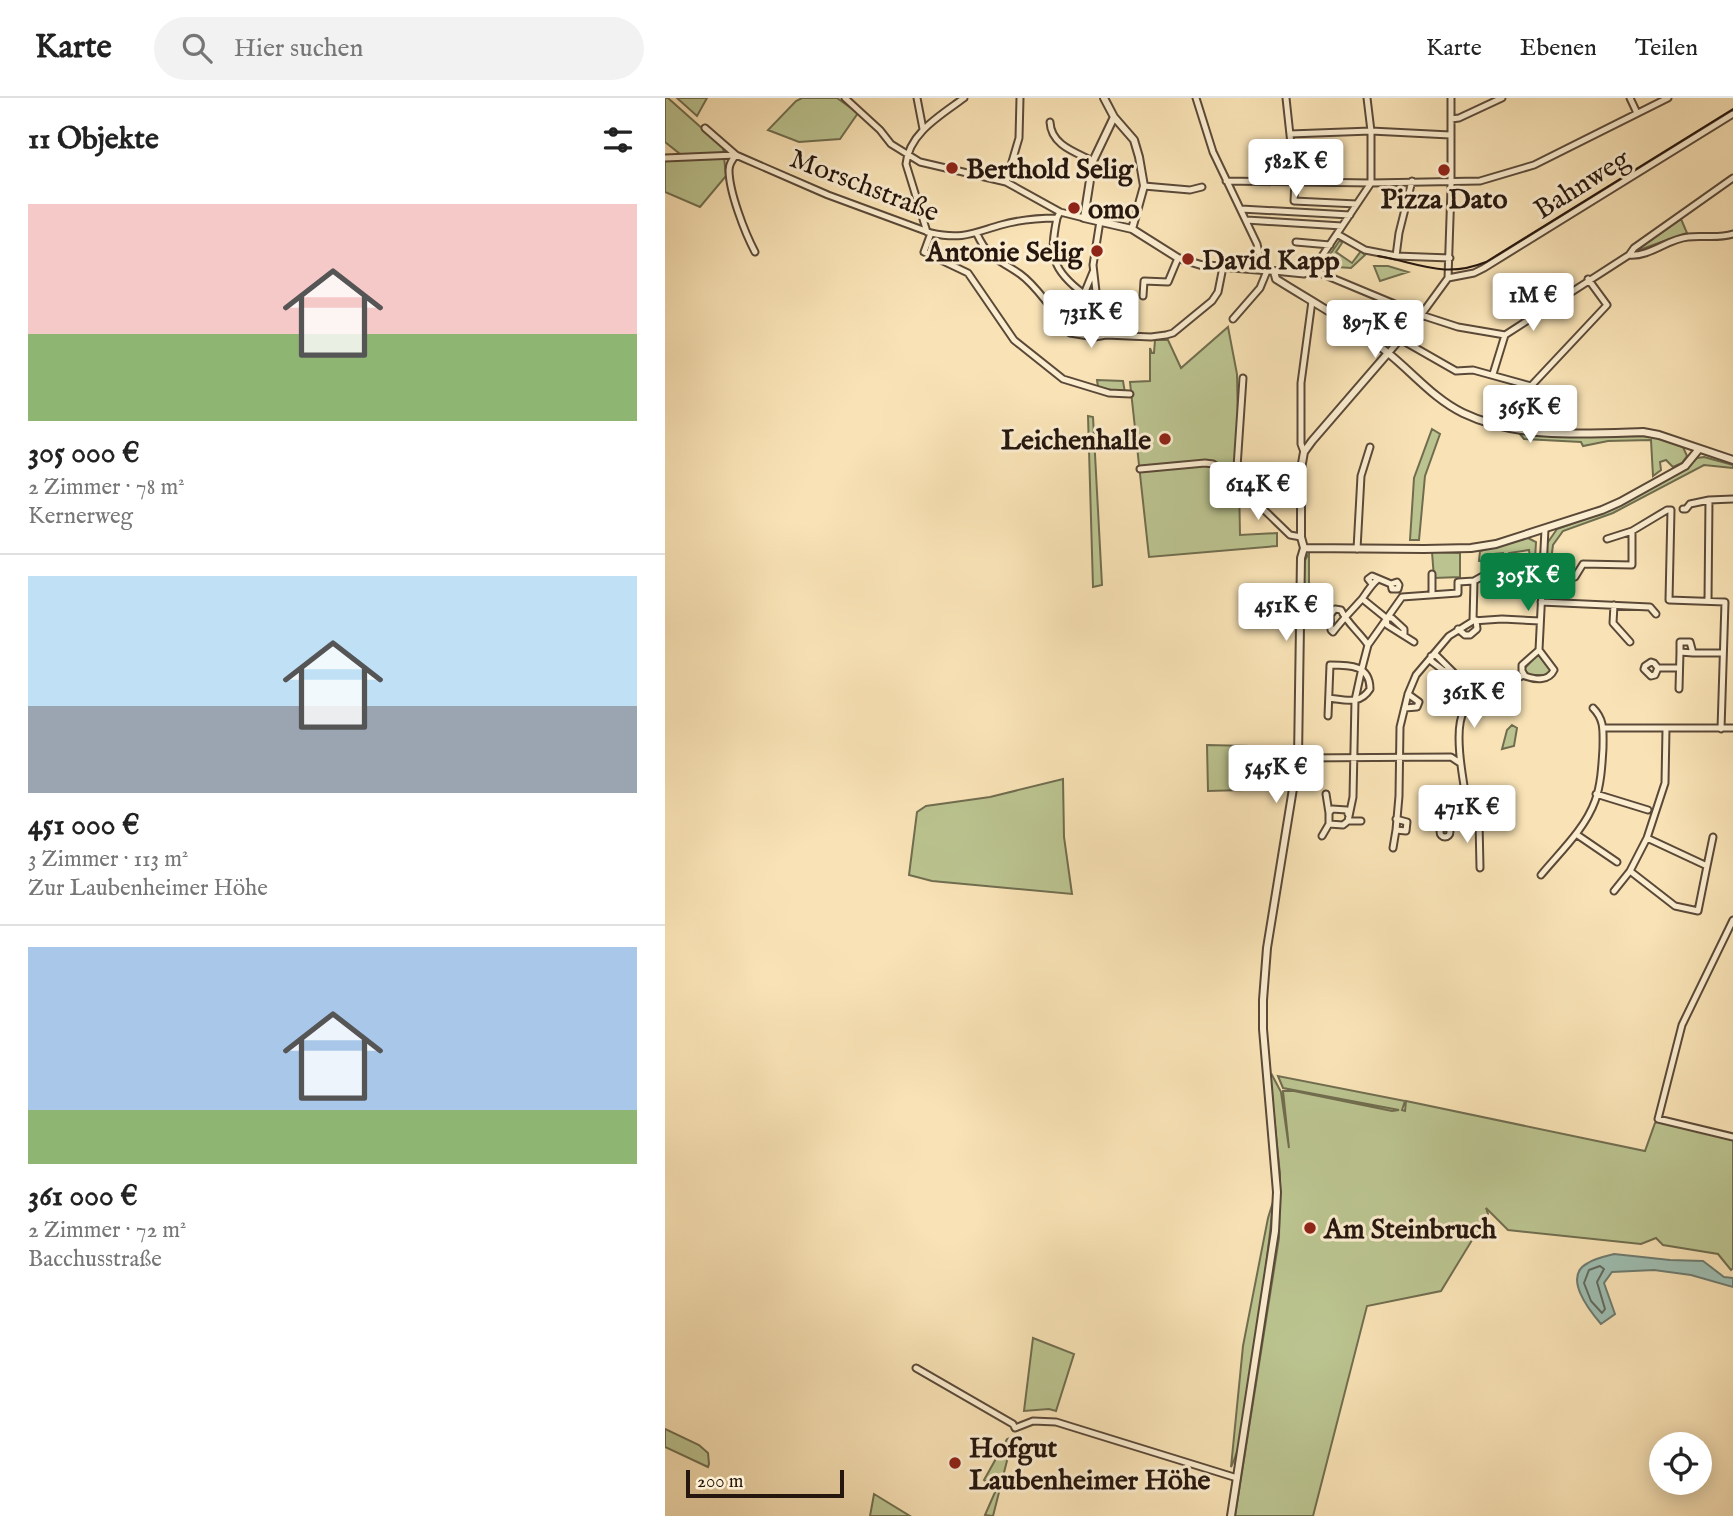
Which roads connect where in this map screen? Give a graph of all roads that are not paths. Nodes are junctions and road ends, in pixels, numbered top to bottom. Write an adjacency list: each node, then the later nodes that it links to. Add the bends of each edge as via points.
1 (845, 98): 24 (street)
2 (917, 98): 19 (street)
3 (964, 98): 19 (street)
4 (1020, 98): 31 (street, via 1019,138)
5 (1104, 98): 15 (street)
6 (1196, 98): 28 (street)
7 (1286, 98): 21 (street)
8 (1367, 98): 20 (street)
9 (1451, 98): 16 (street)
10 (1502, 98): 16 (street)
11 (1630, 98): 13 (street)
12 (1668, 98): 13 (street)
13 (1637, 113): 33 (street, via 1534,164 1480,181)
14 (1733, 114): 60 (street, Bahnweg, via 1484,268)
15 (1114, 117): 26 (street); 34 (street, via 1133,140)
16 (1451, 119): 22 (street)
17 (1049, 122): 26 (street, via 1050,133 1062,145)
18 (705, 128): 23 (street)
19 (923, 129): 24 (street)
20 (1371, 131): 21 (street); 22 (street); 32 (street)
21 (1290, 134): 29 (street)
22 (1450, 135): 33 (street)
23 (736, 155): 25 (street); 45 (street, Morschstraße); 51 (street, via 730,162 730,176 745,235)
24 (907, 155): 31 (street); 45 (street)
25 (665, 158)
26 (1093, 161): 40 (street)
27 (1733, 178): 52 (street)
28 (1226, 181): 29 (street); 37 (street)
29 (1295, 181): 32 (street); 36 (street, via 1294,201)
30 (1412, 181): 32 (street); 33 (street); 53 (street)
31 (1006, 182): 38 (street)
32 (1371, 183): 36 (street)
33 (1451, 184): 55 (street)
34 (1144, 186): 35 (street); 44 (street)
35 (1202, 187)
36 (1357, 204): 39 (street)
37 (1241, 209): 39 (street); 41 (street)
38 (1059, 215): 40 (street); 47 (street, Morschstraße); 62 (street, via 1054,261)
39 (1350, 215): 43 (street)
40 (1084, 218): 42 (street)
41 (1246, 220): 43 (street); 58 (street)
42 (1100, 221): 44 (street); 59 (street)
43 (1342, 226): 46 (street)
44 (1132, 229): 54 (street)
45 (929, 233): 47 (street, Morschstraße, via 948,237); 74 (street, via 924,252 968,273 1014,340 1063,379 1109,393)
46 (1337, 233): 50 (street); 53 (street, via 1366,250)
47 (977, 234): 56 (street, via 993,259 1025,278 1070,333 1095,337 1173,333 1212,301)
48 (1733, 234): 52 (street, via 1683,237 1644,254)
49 (1296, 242): 50 (street)
50 (1330, 245): 57 (street)
51 (755, 252)
52 (1629, 255): 61 (street)
53 (1396, 256): 55 (street)
54 (1178, 258): 56 (street); 63 (street, via 1168,282 1144,281)
55 (1450, 258): 60 (street)
56 (1223, 267): 58 (street)
57 (1313, 270): 58 (street, via 1307,274); 66 (street)
58 (1268, 271): 64 (street); 67 (street, via 1257,293)
59 (1093, 272): 62 (street); 65 (street)
60 (1448, 278): 66 (street)
61 (1588, 279): 69 (street); 72 (street, via 1607,305 1531,386)
62 (1084, 294): 68 (street)
63 (1143, 296)
64 (1312, 301): 71 (street); 77 (street, via 1301,383)
65 (1098, 309)
66 (1421, 315): 69 (street); 70 (street)
67 (1233, 319)
68 (1076, 322)
69 (1504, 335): 72 (street)
70 (1400, 339): 71 (street); 72 (street, via 1456,371)
71 (1389, 351): 76 (street, via 1453,407 1504,427 1559,433 1643,432); 77 (street)
72 (1493, 374)
73 (1243, 378): 80 (street)
74 (1130, 394)
75 (1370, 447): 89 (street, via 1361,476)
76 (1699, 449): 78 (street); 84 (street, via 1685,466 1620,502)
77 (1304, 452): 86 (street)
78 (1733, 460)
79 (1140, 468): 80 (street, via 1213,464)
80 (1236, 482): 86 (street, via 1290,534)
81 (1733, 499): 82 (street)
82 (1709, 500): 83 (street); 96 (street)
83 (1683, 509)
84 (1545, 529): 89 (street, via 1483,547); 91 (street)
85 (1632, 531): 87 (street); 91 (street, via 1632,565 1583,564 1571,578); 96 (street, via 1671,510 1669,600)
86 (1301, 537): 88 (street)
87 (1607, 539)
88 (1304, 548): 89 (street); 130 (street)
89 (1357, 549)
90 (1432, 573): 93 (street)
91 (1542, 578): 92 (street, via 1483,576); 97 (street)
92 (1474, 581): 93 (street, via 1458,582 1458,593); 101 (street)
93 (1432, 595): 94 (street)
94 (1402, 597): 100 (street); 106 (street, via 1399,583 1374,582 1344,617)
95 (1365, 601): 100 (street)
96 (1708, 601): 110 (street, via 1725,601)
97 (1541, 602): 98 (street); 102 (street)
98 (1614, 605): 99 (street, via 1650,607); 105 (street, via 1612,623)
99 (1656, 614)
100 (1386, 618): 104 (street, via 1387,625); 106 (street)
101 (1475, 620): 102 (street); 103 (street); 103 (street, via 1477,629 1470,635)
102 (1540, 621): 107 (street)
103 (1458, 629): 111 (street)
104 (1414, 642)
105 (1630, 642)
106 (1368, 645): 112 (street)
107 (1539, 650): 115 (street, via 1523,665); 115 (street, via 1554,666 1554,673 1546,678)
108 (1679, 652): 109 (street); 109 (street, via 1680,642 1690,642); 114 (street)
109 (1693, 653): 110 (street)
110 (1722, 653): 127 (street)
111 (1431, 656): 116 (street, via 1436,655); 118 (street)
112 (1362, 668): 119 (street, via 1330,665); 120 (street); 120 (street, via 1370,689)
113 (1658, 668): 114 (street)
114 (1679, 668): 117 (street)
115 (1523, 675): 131 (street, via 1499,676 1463,712)
116 (1461, 680)
117 (1679, 689)
118 (1408, 694): 121 (street); 121 (street, via 1419,702 1417,707)
119 (1329, 698): 120 (street); 123 (street)
120 (1355, 701): 128 (street)
121 (1405, 708): 129 (street)
122 (1593, 708): 124 (street)
123 (1328, 716)
124 (1603, 728): 126 (street); 133 (street)
125 (1733, 728): 127 (street)
126 (1666, 729): 127 (street); 144 (street, via 1665,783)
127 (1721, 729)
128 (1353, 756): 129 (street); 130 (street); 137 (street)
129 (1400, 757): 131 (street, via 1451,757); 145 (street)
130 (1298, 758): 155 (street, via 1263,1000 1277,1192 1275,1231)
131 (1460, 763): 136 (street)
132 (1326, 794): 135 (street)
133 (1596, 794): 134 (street); 141 (street)
134 (1648, 810)
135 (1329, 813): 137 (street, via 1347,810); 139 (street)
136 (1469, 814): 140 (street, via 1451,818); 148 (street, via 1479,822)
137 (1348, 819): 138 (street); 139 (street, via 1343,825)
138 (1361, 821)
139 (1329, 824): 142 (street)
140 (1444, 827)
141 (1576, 834): 146 (street); 150 (street)
142 (1322, 836)
143 (1713, 837): 147 (street)
144 (1647, 838): 147 (street); 149 (street)
145 (1394, 848)
146 (1617, 862)
147 (1707, 866): 149 (street, via 1698,911 1675,906)
148 (1480, 868)
149 (1630, 871): 151 (street)
150 (1541, 876)
151 (1614, 891)
152 (1733, 920): 153 (street, via 1682,1026 1658,1119)
153 (1733, 1137)
154 (916, 1368): 155 (street, via 1015,1428 1033,1421 1056,1422)
155 (1237, 1478): 156 (street)
156 (1231, 1516)

